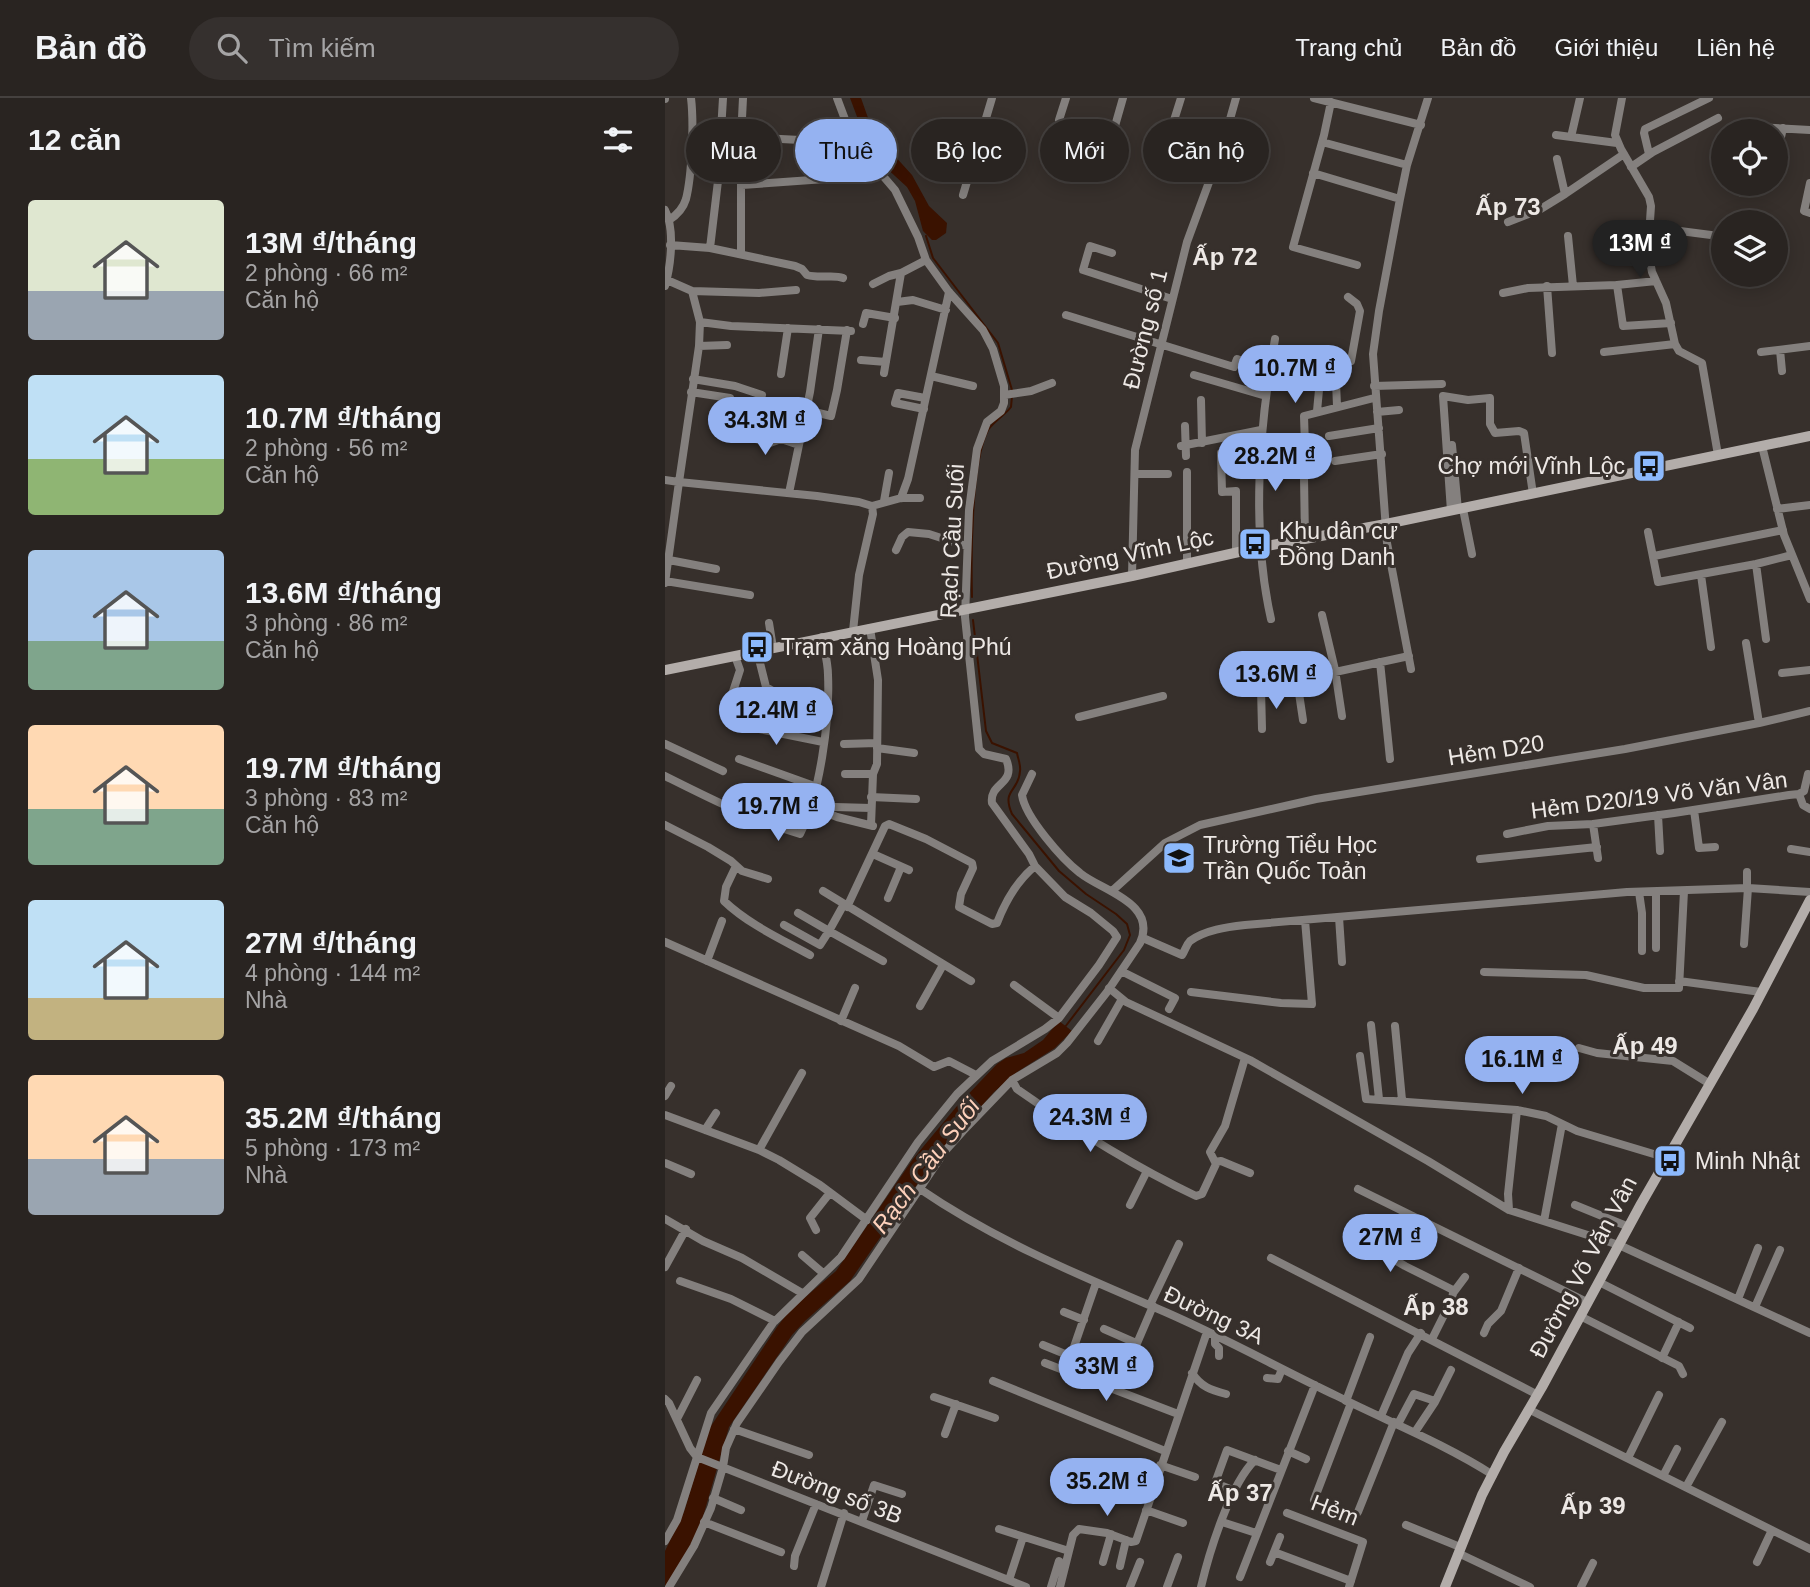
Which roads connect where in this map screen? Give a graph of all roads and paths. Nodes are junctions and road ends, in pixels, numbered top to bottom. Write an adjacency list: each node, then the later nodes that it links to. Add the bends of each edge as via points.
1 (691, 98): 47 (street, via 686,200 680,213)
2 (723, 98): 17 (street)
3 (743, 98): 18 (street)
4 (837, 98): 19 (street)
5 (992, 98): 43 (street)
6 (1066, 98): 20 (street)
7 (1123, 98): 21 (street)
8 (1181, 98): 22 (street)
9 (1236, 98): 71 (street, Đường số 1)
10 (1314, 98): 15 (street)
11 (1428, 98): 23 (street)
12 (1580, 98): 27 (street)
13 (1622, 98): 29 (street)
14 (1709, 98): 31 (street, via 1645,129)
15 (1331, 102): 23 (street); 28 (street)
16 (1718, 118): 31 (street)
17 (721, 119)
18 (742, 119)
19 (844, 119)
20 (1059, 119)
21 (1117, 119)
22 (1174, 119)
23 (1421, 125): 33 (street)
24 (1788, 128): 25 (street)
25 (1810, 130)
26 (1556, 135): 27 (street)
27 (1571, 137): 29 (street)
28 (1322, 142): 33 (street); 35 (street)
29 (1617, 143): 30 (street)
30 (1624, 154): 34 (street); 42 (street)
31 (1649, 155): 34 (street)
32 (1557, 159): 42 (street)
33 (1407, 165): 44 (street)
34 (1630, 167): 49 (street, via 1650,197)
35 (1313, 173): 44 (street); 57 (street, via 1293,247)
36 (795, 181): 41 (street)
37 (718, 182): 53 (street)
38 (742, 182): 41 (street)
39 (888, 182): 56 (street)
40 (1810, 183): 46 (street, via 1804,211)
41 (742, 185): 55 (street)
42 (1565, 194): 48 (street, via 1539,211)
43 (963, 195)
44 (1400, 199): 105 (street, via 1379,310)
45 (665, 210): 47 (street)
46 (1810, 213)
47 (669, 220): 52 (street)
48 (1508, 222)
49 (1650, 227): 50 (street); 60 (street, via 1648,250)
50 (1711, 235)
51 (1568, 236): 65 (street)
52 (670, 245): 53 (street); 61 (street)
53 (710, 248): 55 (street)
54 (1112, 253): 71 (street, via 1090,246 1083,271)
55 (741, 254): 59 (street, via 795,266 820,279)
56 (926, 260): 58 (street); 68 (street)
57 (1357, 265)
58 (901, 274): 62 (street); 72 (street)
59 (843, 278)
60 (1656, 281): 63 (street); 77 (street)
61 (666, 283): 67 (street)
62 (873, 284)
63 (1617, 285): 65 (street); 77 (street, via 1623,326)
64 (1547, 286): 65 (street); 69 (street); 91 (street)
65 (1573, 286)
66 (796, 290): 67 (street)
67 (692, 291): 76 (street)
68 (949, 292): 73 (street); 108 (street, via 983,330)
69 (1503, 293)
70 (1348, 297): 114 (street, via 1360,311 1348,360 1336,382)
71 (1172, 299): 82 (street, Đường số 1)
72 (897, 302): 73 (street, via 912,300); 75 (street)
73 (946, 310): 100 (street)
74 (1066, 315): 82 (street)
75 (895, 318): 78 (street, via 866,313); 93 (street)
76 (700, 322): 79 (street); 85 (street)
77 (1671, 323): 83 (street)
78 (863, 324)
79 (787, 328): 80 (street); 98 (street)
80 (819, 329): 116 (street); 116 (street, via 849,330 831,416)
81 (1275, 339): 87 (street)
82 (1160, 344): 95 (street, via 1234,367 1237,359); 139 (street, Đường số 1, via 1135,450)
83 (1675, 344): 89 (street); 134 (street, via 1702,363)
84 (727, 345): 85 (street)
85 (699, 346): 101 (street)
86 (1810, 346): 88 (street)
87 (1273, 348): 94 (street); 109 (street)
88 (1780, 350): 90 (street); 96 (street)
89 (1604, 352)
90 (1761, 352)
91 (1552, 353)
92 (861, 360): 93 (street)
93 (886, 362): 97 (street)
94 (1312, 362)
95 (1259, 366)
96 (1782, 371)
97 (884, 373)
98 (781, 374)
99 (1194, 375): 109 (street)
100 (931, 376): 104 (street); 111 (street)
101 (693, 379): 107 (street); 120 (street, via 762,395)
102 (1052, 383): 108 (street)
103 (1442, 384): 105 (street)
104 (973, 386)
105 (1374, 386): 112 (street)
106 (1319, 390): 118 (street)
107 (691, 392): 110 (street); 142 (street)
108 (1010, 394): 157 (street, Rạch Cầu Suối, via 1001,411 987,422 977,449)
109 (1266, 396): 123 (street)
110 (730, 398)
111 (925, 398): 115 (street); 115 (street, via 898,393 894,403)
112 (1374, 398): 114 (street); 119 (street)
113 (1201, 400): 127 (street)
114 (1337, 406): 118 (street)
115 (924, 409): 145 (street)
116 (806, 410): 128 (street)
117 (1399, 410): 119 (street)
118 (1317, 411): 156 (street, via 1304,416 1303,423)
119 (1377, 412): 122 (street)
120 (754, 420)
121 (1185, 426): 130 (street)
122 (1379, 428): 125 (street); 133 (street)
123 (1261, 434): 127 (street); 158 (street)
124 (741, 435): 128 (street)
125 (1329, 436)
126 (1810, 436): 131 (main road, Đường Vĩnh Lộc)
127 (1202, 443): 130 (street)
128 (799, 445): 143 (street)
129 (1452, 445): 151 (street)
130 (1183, 446): 135 (street)
131 (1762, 446): 134 (main road, Đường Vĩnh Lộc); 150 (street)
132 (1221, 453): 161 (street, via 1222,492 1236,491)
133 (1382, 454): 136 (street); 152 (street)
134 (1718, 455): 144 (main road, Đường Vĩnh Lộc)
135 (1186, 456)
136 (1335, 461)
137 (1187, 472): 166 (street)
138 (889, 473): 147 (street)
139 (1136, 474): 140 (street); 170 (street, Đường số 1)
140 (1168, 474)
141 (665, 480): 142 (street)
142 (679, 482): 143 (street); 154 (street)
143 (789, 493): 149 (street)
144 (1533, 494): 151 (main road, Đường Vĩnh Lộc); 151 (street, via 1524,433 1495,433 1490,424 1490,398 1443,396)
145 (901, 498): 146 (street); 147 (street)
146 (920, 498)
147 (884, 502): 149 (street)
148 (1810, 505): 150 (street)
149 (872, 506): 179 (street)
150 (1777, 509): 153 (street)
151 (1457, 510): 152 (main road, Đường Vĩnh Lộc); 162 (street)
152 (1386, 524): 156 (main road, Đường Vĩnh Lộc); 187 (street)
153 (1783, 530): 163 (street); 164 (street)
154 (669, 532): 159 (street)
155 (1649, 532): 164 (street)
156 (1305, 539): 158 (main road, Đường Vĩnh Lộc)
157 (966, 546): 160 (street, via 908,532); 174 (street, Rạch Cầu Suối)
158 (1261, 547): 161 (main road, Đường Vĩnh Lộc); 176 (street)
159 (668, 548): 165 (street)
160 (896, 550)
161 (1236, 552): 166 (main road, Đường Vĩnh Lộc)
162 (1472, 554)
163 (1792, 555): 167 (street); 173 (street)
164 (1654, 556): 169 (street, via 1658,582)
165 (669, 560): 168 (street); 171 (street)
166 (1187, 563): 170 (main road, Đường Vĩnh Lộc)
167 (1756, 565): 169 (street); 181 (street)
168 (716, 569)
169 (1701, 575): 184 (street)
170 (1132, 576): 174 (main road, Đường Vĩnh Lộc)
171 (665, 582): 172 (street)
172 (750, 595)
173 (1810, 599)
174 (965, 609): 178 (main road, Đường Vĩnh Lộc); 240 (street, Rạch Cầu Suối, via 979,749 1006,759 1010,768 1009,776 993,792 992,803)
175 (1322, 615): 191 (street)
176 (1271, 620)
177 (769, 622): 183 (street)
178 (870, 628): 179 (main road, Đường Vĩnh Lộc); 206 (street, via 878,680)
179 (853, 631): 180 (main road, Đường Vĩnh Lộc)
180 (822, 637): 183 (main road, Đường Vĩnh Lộc); 203 (street, via 828,672)
181 (1766, 639)
182 (1746, 643): 201 (street)
183 (773, 648): 185 (main road, Đường Vĩnh Lộc)
184 (1711, 648)
185 (757, 651): 186 (main road, Đường Vĩnh Lộc); 195 (street, via 766,687)
186 (736, 656): 190 (main road, Đường Vĩnh Lộc); 203 (street, via 740,670 728,714 754,728)
187 (1409, 656): 188 (street); 189 (street)
188 (1380, 662): 191 (street); 209 (street)
189 (1411, 669)
190 (665, 670)
191 (1335, 670): 194 (street); 198 (street)
192 (1810, 670): 193 (street)
193 (1782, 673)
194 (1297, 680): 200 (street); 202 (street, via 1261,688)
195 (779, 695)
196 (1163, 696): 199 (street)
197 (1810, 711): 201 (street, Hẻm D20)
198 (1342, 716)
199 (1079, 718)
200 (1303, 720)
201 (1759, 723): 245 (street, Hẻm D20, via 1224,819 1164,843)
202 (1262, 729)
203 (823, 743): 216 (street)
204 (665, 744): 210 (street)
205 (844, 744): 206 (street)
206 (877, 746): 207 (street); 212 (street)
207 (914, 753)
208 (739, 759): 216 (street)
209 (1390, 759)
210 (723, 771)
211 (845, 774): 212 (street)
212 (873, 774): 218 (street)
213 (1032, 774): 245 (street, via 1022,795 1027,809 1065,861 1102,890)
214 (665, 776): 220 (street, via 725,807 800,834)
215 (1808, 778): 217 (street)
216 (817, 787): 220 (street)
217 (1799, 794): 223 (street, Hẻm D20/19 Võ Văn Vân); 224 (street, Hẻm D20/19 Võ Văn Vân)
218 (871, 797): 219 (street); 222 (street)
219 (916, 799)
220 (812, 807): 228 (street)
221 (835, 807): 222 (street)
222 (871, 808): 228 (street)
223 (1810, 809)
224 (1694, 810): 225 (street, Hẻm D20/19 Võ Văn Vân); 232 (street, via 1699,848)
225 (1658, 815): 226 (street, Hẻm D20/19 Võ Văn Vân); 234 (street)
226 (1593, 824): 230 (street, Hẻm D20/19 Võ Văn Vân); 231 (street)
227 (665, 825): 239 (street)
228 (871, 825): 229 (street)
229 (884, 829): 236 (street); 240 (street, via 887,824 897,826 972,863 960,906 992,924)
230 (1507, 834)
231 (1597, 847): 237 (street); 238 (street)
232 (1715, 847)
233 (1791, 849): 235 (street)
234 (1660, 850)
235 (1810, 852)
236 (873, 854): 250 (street, via 905,868); 251 (street)
237 (1598, 858)
238 (1480, 859)
239 (736, 866): 242 (street); 264 (street, via 724,901)
240 (1035, 866): 281 (street, Rạch Cầu Suối, via 1065,897 1092,911 1117,937)
241 (1747, 872): 243 (street)
242 (768, 879)
243 (1748, 888): 246 (street); 249 (street); 261 (street)
244 (823, 891): 251 (street)
245 (1112, 891): 259 (street, via 1138,912)
246 (1684, 891): 248 (street); 272 (street)
247 (1639, 892): 248 (street); 254 (street); 263 (street)
248 (1656, 892): 262 (street)
249 (1810, 892)
250 (888, 898)
251 (846, 905): 258 (street); 268 (street)
252 (1808, 908): 277 (main road, Đường Võ Văn Vân)
253 (798, 913): 258 (street)
254 (1339, 917): 255 (street); 267 (street)
255 (1305, 920): 259 (street, via 1214,931 1188,943 1182,955); 276 (street, via 1312,1004)
256 (722, 921): 265 (street)
257 (784, 925): 258 (street, via 820,946)
258 (829, 931): 266 (street)
259 (1143, 938): 269 (street)
260 (665, 942): 265 (street)
261 (1744, 944)
262 (1656, 948)
263 (1642, 951)
264 (810, 955)
265 (707, 961): 282 (street)
266 (883, 961)
267 (1342, 962)
268 (943, 965): 271 (street); 279 (street)
269 (1121, 971): 275 (street); 280 (street, via 1175,998)
270 (1483, 972): 272 (street, via 1586,975 1655,989 1679,988)
271 (971, 981)
272 (1679, 981): 277 (street)
273 (1014, 985): 281 (street)
274 (855, 988): 282 (street)
275 (1109, 988): 278 (street); 291 (street, via 1058,1053)
276 (1191, 992)
277 (1761, 992): 292 (main road, Đường Võ Văn Vân)
278 (1122, 999): 285 (street); 288 (street)
279 (920, 1006)
280 (1169, 1009)
281 (1059, 1018): 290 (street, Rạch Cầu Suối)
282 (841, 1021): 290 (street, via 935,1067 947,1061)
283 (1371, 1024): 295 (street)
284 (1395, 1026): 296 (street)
285 (1098, 1041)
286 (1579, 1048): 292 (street, via 1673,1061)
287 (1360, 1056): 295 (street, via 1366,1099)
288 (1245, 1058): 304 (street, via 1225,1126 1210,1152); 314 (street)
289 (802, 1073): 302 (street)
290 (976, 1075): 316 (street, Rạch Cầu Suối, via 918,1142)
291 (1012, 1080): 306 (street, via 1033,1100); 309 (street, via 945,1151)
292 (1710, 1084): 303 (main road, Đường Võ Văn Vân)
293 (671, 1086): 294 (street)
294 (665, 1096)
295 (1379, 1099): 296 (street)
296 (1402, 1100): 297 (street)
297 (1517, 1110): 300 (street); 314 (street)
298 (716, 1113): 301 (street)
299 (665, 1115): 301 (street)
300 (1562, 1124): 303 (street); 317 (street)
301 (705, 1130): 302 (street)
302 (759, 1150): 311 (street)
303 (1667, 1158): 318 (main road, Đường Võ Văn Vân)
304 (1216, 1162): 306 (street, via 1202,1194 1196,1196); 307 (street)
305 (665, 1163): 308 (street)
306 (1146, 1171): 312 (street)
307 (1250, 1173)
308 (691, 1174)
309 (920, 1189): 334 (street, Đường 3A, via 978,1226); 388 (street, via 859,1279 796,1339)
310 (1357, 1189): 329 (street)
311 (829, 1194): 316 (street); 320 (street, via 810,1218)
312 (1130, 1205)
313 (1575, 1205): 318 (street)
314 (1509, 1210): 317 (street)
315 (665, 1219): 319 (street)
316 (867, 1220): 330 (street, Rạch Cầu Suối, via 841,1257)
317 (1544, 1221): 323 (street)
318 (1629, 1227): 323 (main road, Đường Võ Văn Vân)
319 (685, 1229): 328 (street); 335 (street)
320 (816, 1230)
321 (1349, 1233): 336 (street)
322 (1179, 1244): 339 (street)
323 (1619, 1245): 333 (main road, Đường Võ Văn Vân); 337 (street)
324 (1758, 1248): 337 (street)
325 (1780, 1250): 340 (street)
326 (802, 1255): 330 (street)
327 (1271, 1258): 348 (street)
328 (665, 1267)
329 (1519, 1268): 338 (street); 349 (street, via 1501,1311)
330 (823, 1273): 335 (street, Rạch Cầu Suối)
331 (1465, 1277): 336 (street)
332 (680, 1280): 344 (street)
333 (1599, 1282): 338 (main road, Đường Võ Văn Vân); 345 (street)
334 (1096, 1283): 339 (street, Đường 3A); 343 (street)
335 (802, 1293): 344 (street, Rạch Cầu Suối)
336 (1453, 1293): 353 (street)
337 (1738, 1299): 340 (street)
338 (1587, 1302): 342 (main road, Đường Võ Văn Vân)
339 (1151, 1306): 351 (street, Đường 3A); 354 (street)
340 (1755, 1307): 350 (street)
341 (1064, 1312): 343 (street)
342 (1580, 1316): 358 (street); 373 (main road, Đường Võ Văn Vân)
343 (1084, 1320): 356 (street)
344 (775, 1321): 395 (street, Rạch Cầu Suối, via 711,1413)
345 (1679, 1322): 346 (street); 358 (street)
346 (1690, 1328)
347 (1104, 1329): 354 (street)
348 (1421, 1333): 353 (street); 383 (street)
349 (1484, 1333)
350 (1810, 1333)
351 (1211, 1334): 357 (street); 360 (street, Đường 3A); 364 (street)
352 (1370, 1337): 379 (street)
353 (1432, 1339): 373 (street)
354 (1136, 1343): 366 (street)
355 (1043, 1345): 356 (street)
356 (1072, 1355): 361 (street); 362 (street)
357 (1219, 1356)
358 (1662, 1358): 365 (street, via 1679,1366)
359 (1045, 1363): 361 (street)
360 (1282, 1369): 367 (street, via 1278,1379); 370 (street, Đường 3A)
361 (1066, 1370): 382 (street)
362 (1104, 1370)
363 (1451, 1370): 378 (street)
364 (1192, 1373): 371 (street); 382 (street)
365 (1683, 1374)
366 (1123, 1376)
367 (1267, 1378)
368 (697, 1380): 385 (street)
369 (993, 1381): 392 (street)
370 (1315, 1385): 379 (street, Đường 3A); 393 (street)
371 (1210, 1390): 372 (street); 377 (street)
372 (1226, 1394)
373 (1538, 1395): 381 (main road, Đường Võ Văn Vân)
374 (1659, 1395): 396 (street)
375 (935, 1397): 380 (street)
376 (665, 1399): 385 (street)
377 (1206, 1399)
378 (1435, 1401): 387 (street, via 1414,1394); 389 (street)
379 (1348, 1402): 383 (street, Đường 3A); 409 (street)
380 (956, 1404): 384 (street); 390 (street)
381 (1530, 1410): 396 (street); 402 (main road, Đường Võ Văn Vân)
382 (1178, 1414): 392 (street)
383 (1381, 1416): 387 (street, Đường 3A)
384 (995, 1418)
385 (677, 1419): 395 (street)
386 (1722, 1422): 405 (street)
387 (1396, 1423): 389 (street, Đường 3A); 413 (street)
388 (734, 1429): 394 (street); 400 (street)
389 (1415, 1432): 402 (street, Đường 3A)
390 (946, 1434)
391 (1677, 1449): 403 (street)
392 (1165, 1451): 399 (street)
393 (1288, 1451): 397 (street); 401 (street)
394 (809, 1455)
395 (697, 1456): 400 (street, Đường số 3B); 428 (street, Rạch Cầu Suối, via 677,1520)
396 (1628, 1458): 403 (street)
397 (1306, 1459)
398 (1255, 1460): 401 (street); 406 (street, via 1243,1471); 406 (street, via 1227,1450 1215,1483)
399 (1160, 1465): 404 (street); 412 (street)
400 (722, 1467): 408 (street); 410 (street, Đường số 3B)
401 (1281, 1470): 423 (street)
402 (1493, 1475): 430 (main road, Đường Võ Văn Vân)
403 (1663, 1476): 405 (street)
404 (1195, 1477)
405 (1686, 1487): 422 (street)
406 (1235, 1491): 418 (street)
407 (902, 1494): 416 (street, via 874,1485)
408 (713, 1498): 411 (street); 417 (street)
409 (1314, 1500)
410 (816, 1504): 414 (street, Đường số 3B); 441 (street)
411 (741, 1510)
412 (1146, 1510): 419 (street); 427 (street, via 1136,1541)
413 (1358, 1512)
414 (844, 1513): 416 (street, Đường số 3B); 448 (street)
415 (1287, 1513): 446 (street, Hẻm, via 1363,1542)
416 (862, 1521): 445 (street, Đường số 3B)
417 (704, 1522): 432 (street); 447 (street)
418 (1222, 1522): 423 (street); 453 (street)
419 (1183, 1524)
420 (1406, 1525): 430 (street)
421 (999, 1529): 425 (street)
422 (1772, 1530): 429 (street); 439 (street)
423 (1256, 1533): 443 (street)
424 (1111, 1534): 427 (street); 431 (street, via 1079,1529); 436 (street)
425 (1023, 1537): 431 (street); 445 (street)
426 (1280, 1537): 433 (street)
427 (1126, 1540): 442 (street)
428 (665, 1541)
429 (1810, 1549)
430 (1459, 1550): 444 (street); 454 (main road, Đường Võ Văn Vân)
431 (1069, 1551): 450 (street)
432 (781, 1552)
433 (1275, 1552): 438 (street); 446 (street)
434 (1178, 1557): 452 (street)
435 (1059, 1561): 449 (street)
436 (1103, 1562)
437 (1140, 1562): 451 (street)
438 (1270, 1562)
439 (1757, 1562)
440 (1593, 1563): 456 (street)
441 (794, 1566)
442 (1119, 1566)
443 (1240, 1577)
444 (1512, 1583): 455 (street)
445 (1017, 1584)
446 (1350, 1584)
447 (669, 1587)
448 (821, 1587)
449 (1051, 1587)
450 (1060, 1587)
451 (1130, 1587)
452 (1167, 1587)
453 (1201, 1587)
454 (1445, 1587)
455 (1530, 1587)
456 (1581, 1587)

